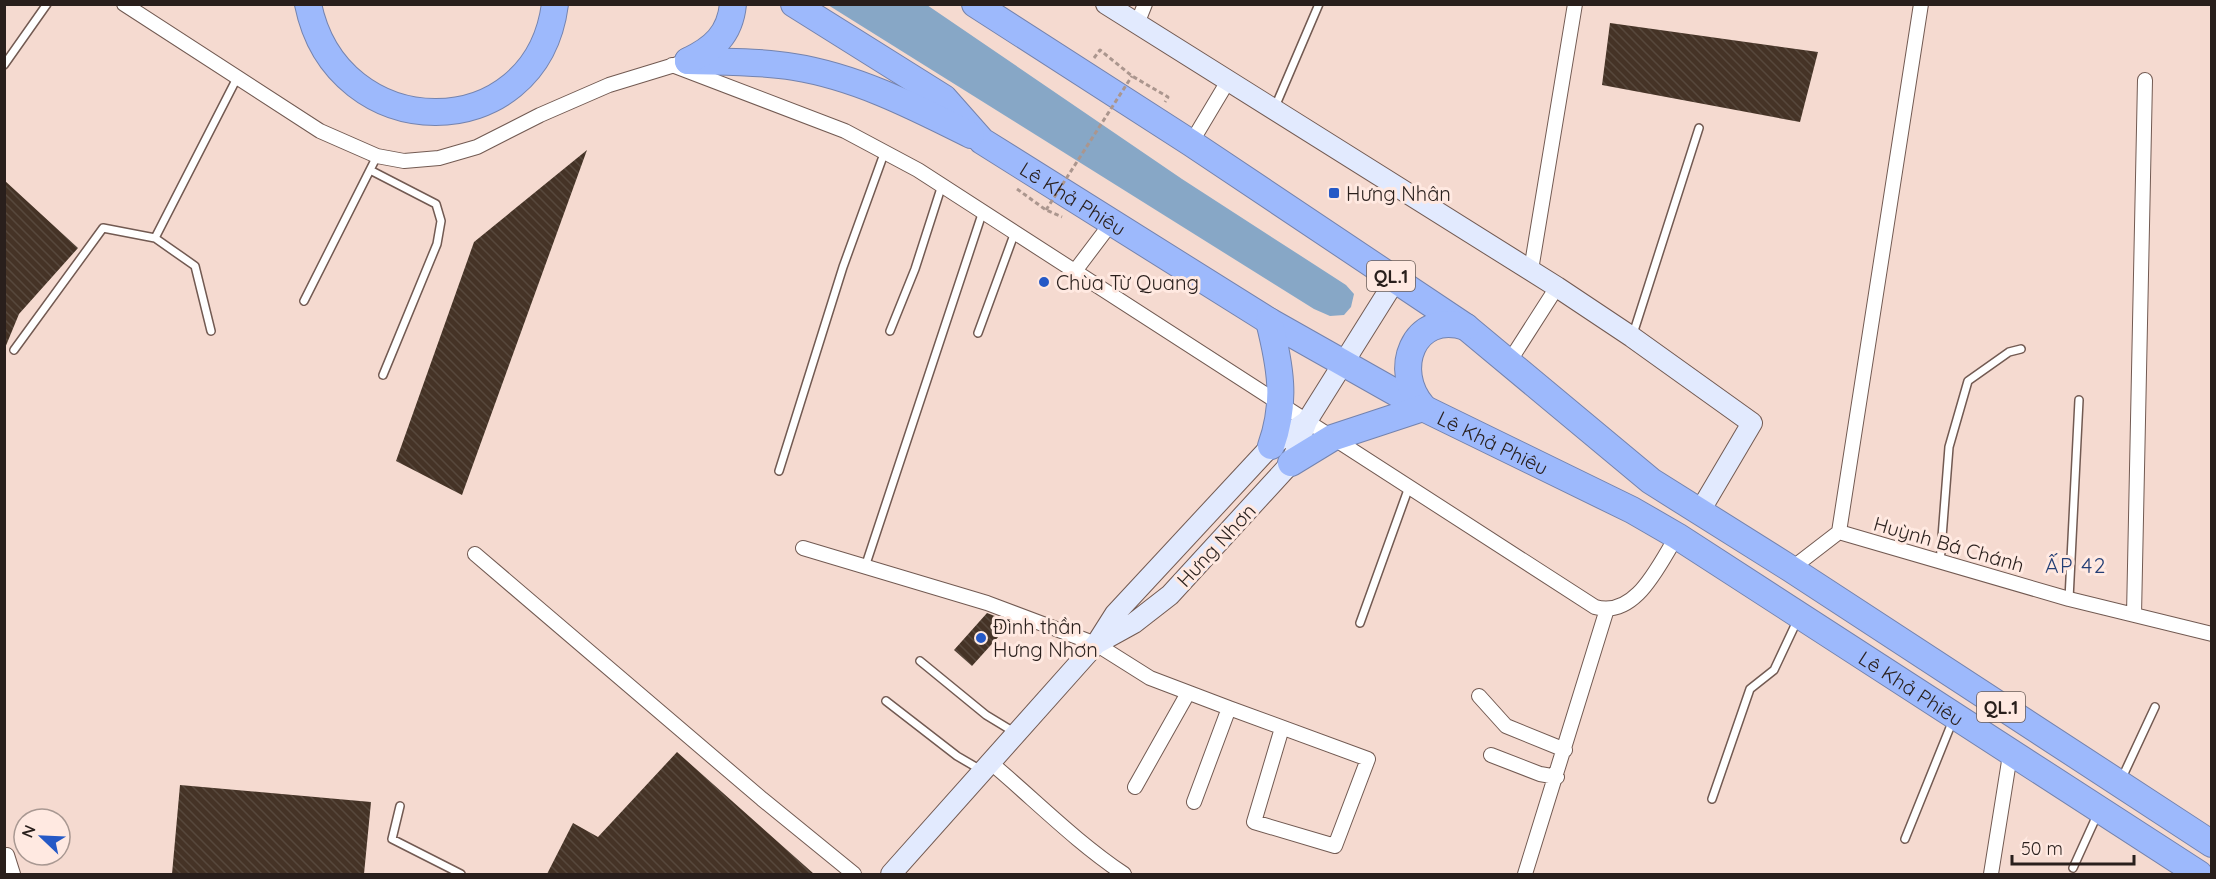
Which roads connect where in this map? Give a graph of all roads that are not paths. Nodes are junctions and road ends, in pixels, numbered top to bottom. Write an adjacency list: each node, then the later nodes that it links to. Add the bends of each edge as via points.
1 (47, 4): 15 (lane)
2 (124, 4): 16 (street)
3 (308, 4): 4 (highway, via 328,57 353,85 402,110 432,113 488,100 514,85 534,62 549,35)
4 (555, 4)
5 (733, 4): 14 (highway, via 732,16 710,51)
6 (794, 4): 21 (highway, Lê Khả Phiêu / QL.1, via 944,98)
7 (975, 4): 22 (highway, Lê Khả Phiêu / QL.1)
8 (1106, 4): 13 (street)
9 (1145, 4): 13 (street)
10 (1319, 4): 19 (lane)
11 (1575, 4): 31 (street)
12 (1921, 4): 57 (street)
13 (1137, 24): 18 (street)
14 (680, 63): 21 (highway, via 794,67 846,79 916,107); 23 (street); 24 (street, via 609,85 477,147 439,158 404,161)
15 (4, 64)
16 (237, 78): 24 (street, via 320,131); 30 (lane)
17 (2145, 80): 66 (street)
18 (1228, 81): 19 (street); 22 (street)
19 (1274, 110): 31 (street)
20 (1699, 128): 41 (lane)
21 (982, 141): 28 (highway, Lê Khả Phiêu / QL.1)
22 (1191, 143): 33 (highway, Lê Khả Phiêu / QL.1)
23 (885, 150): 26 (street); 54 (lane, via 843,267)
24 (377, 156): 25 (lane)
25 (370, 170): 35 (lane); 46 (lane, via 436,204 441,221 437,244)
26 (942, 185): 27 (street); 39 (lane)
27 (983, 211): 29 (street); 62 (lane)
28 (1112, 222): 32 (street); 36 (highway, Lê Khả Phiêu / QL.1)
29 (1015, 232): 32 (street); 40 (lane)
30 (155, 238): 38 (lane, via 195,266); 43 (lane, via 103,228)
31 (1531, 270): 34 (street)
32 (1075, 271): 48 (street)
33 (1396, 279): 37 (highway, Lê Khả Phiêu / QL.1); 45 (street, Hưng Nhơn)
34 (1557, 287): 41 (street); 44 (street)
35 (304, 301)
36 (1269, 321): 45 (highway, Lê Khả Phiêu / QL.1); 48 (highway, via 1280,363)
37 (1466, 327): 44 (highway, Lê Khả Phiêu / QL.1); 49 (highway, via 1438,325 1422,335 1411,351 1407,379)
38 (211, 331)
39 (890, 332)
40 (978, 333)
41 (1632, 337): 56 (street, via 1752,423)
42 (2021, 349): 61 (lane, via 2009,352 1968,381 1949,447)
43 (14, 350)
44 (1509, 362): 56 (highway, Lê Khả Phiêu / QL.1, via 1651,481)
45 (1345, 363): 49 (highway, Lê Khả Phiêu / QL.1); 50 (street, Hưng Nhơn)
46 (383, 375)
47 (2079, 400): 64 (lane)
48 (1282, 405): 50 (street); 52 (highway)
49 (1423, 408): 51 (highway); 58 (highway, Lê Khả Phiêu / QL.1)
50 (1307, 421): 51 (street); 52 (street, Hưng Nhơn); 53 (street, Hưng Nhơn)
51 (1332, 438): 53 (highway); 55 (street)
52 (1270, 446): 70 (street, Hưng Nhơn, via 1115,614)
53 (1291, 463): 70 (street, Hưng Nhơn, via 1170,595 1134,623)
54 (779, 471)
55 (1409, 487): 65 (street, via 1590,604); 68 (lane)
56 (1700, 511): 63 (highway, Lê Khả Phiêu / QL.1)
57 (1839, 532): 61 (street, Huỳnh Bá Chánh); 63 (street)
58 (1677, 536): 65 (street, via 1634,598); 67 (highway, Lê Khả Phiêu / QL.1)
59 (803, 548): 62 (street)
60 (475, 554): 99 (street)
61 (1940, 564): 64 (street, Huỳnh Bá Chánh)
62 (866, 567): 70 (street, via 987,603)
63 (1791, 569): 85 (highway, Lê Khả Phiêu / QL.1)
64 (2069, 599): 66 (street, Huỳnh Bá Chánh)
65 (1607, 609): 80 (street)
66 (2134, 615): 69 (street, Huỳnh Bá Chánh)
67 (1799, 616): 77 (highway, Lê Khả Phiêu / QL.1); 87 (lane, via 1774,670 1750,689)
68 (1360, 623)
69 (2211, 634)
70 (1096, 644): 72 (street, via 1150,678); 79 (street, Hưng Nhơn)
71 (920, 661): 79 (lane, via 986,715)
72 (1188, 693): 76 (street); 86 (street)
73 (1479, 696): 80 (street, via 1506,726)
74 (886, 701): 83 (lane, via 957,756)
75 (2154, 706): 85 (lane)
76 (1229, 708): 78 (street); 88 (street)
77 (1954, 717): 82 (highway, Lê Khả Phiêu / QL.1); 91 (lane)
78 (1282, 728): 78 (street, via 1254,822 1335,846 1368,759)
79 (1016, 734): 83 (street, Hưng Nhơn)
80 (1565, 750): 84 (street)
81 (1491, 755): 84 (street)
82 (2010, 755): 90 (highway, Lê Khả Phiêu / QL.1); 103 (street)
83 (987, 767): 95 (street, via 1046,808); 100 (street, Hưng Nhơn)
84 (1557, 777): 102 (street)
85 (2119, 785): 92 (highway, Lê Khả Phiêu / QL.1)
86 (1135, 786)
87 (1712, 799)
88 (1194, 802)
89 (400, 806): 98 (lane, via 392,839)
90 (2099, 811): 94 (lane); 96 (highway, Lê Khả Phiêu / QL.1)
91 (1905, 839)
92 (2211, 844)
93 (7, 855): 97 (street)
94 (2073, 868)
95 (1109, 870): 101 (street)
96 (2194, 873)
97 (13, 874)
98 (461, 874)
99 (854, 874)
100 (891, 874)
101 (1124, 874)
102 (1525, 874)
103 (1991, 874)

